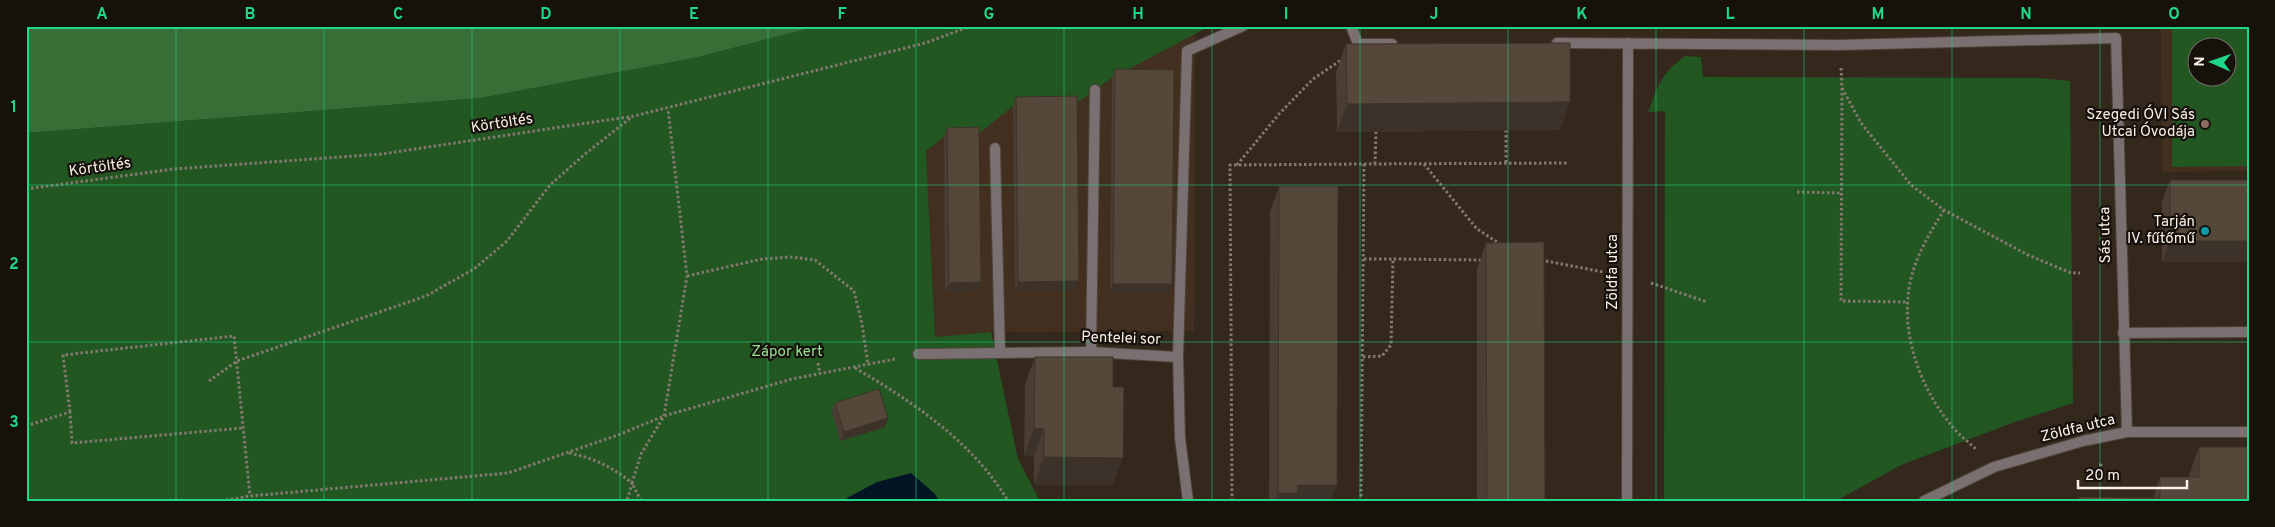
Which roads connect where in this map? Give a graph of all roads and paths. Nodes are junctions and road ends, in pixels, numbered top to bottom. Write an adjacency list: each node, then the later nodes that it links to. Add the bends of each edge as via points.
1 (971, 26): 11 (path, Körtöltés, via 925,43)
2 (1243, 26): 41 (street, via 1187,51)
3 (1351, 26): 6 (street)
4 (1548, 43): 5 (street)
5 (1628, 43): 8 (street); 33 (street, Zöldfa utca)
6 (1358, 44): 7 (street); 21 (path, via 1333,67 1313,79)
7 (1398, 44)
8 (1840, 45): 9 (path); 37 (street, Sás utca, via 2116,38)
9 (1842, 88): 24 (path); 25 (path, via 1861,123 1911,185)
10 (1095, 90): 38 (street)
11 (668, 108): 12 (path, Körtöltés); 32 (path)
12 (634, 116): 22 (path, Körtöltés, via 382,154 174,169); 43 (path, via 550,185 507,241 474,269 426,296)
13 (1506, 130): 19 (path)
14 (1376, 132): 17 (path)
15 (994, 148): 39 (street)
16 (1364, 164): 17 (path); 21 (path); 27 (path)
17 (1375, 164): 18 (path)
18 (1424, 164): 19 (path); 26 (path, via 1477,229)
19 (1506, 164): 20 (path)
20 (1569, 164)
21 (1237, 165): 64 (path, via 1230,166)
22 (26, 189)
23 (1797, 192): 24 (path)
24 (1842, 193): 35 (path, via 1841,301)
25 (1944, 210): 31 (path, via 2028,255 2071,273); 35 (path, via 1913,272)
26 (1502, 245)
27 (1364, 259): 28 (path); 42 (path)
28 (1393, 259): 30 (path); 42 (path, via 1391,345 1382,356)
29 (1535, 259): 33 (path)
30 (1485, 260)
31 (2080, 273)
32 (687, 276): 45 (path, via 762,259 792,257 815,260 854,291); 50 (path)
33 (1628, 276): 34 (path); 66 (street, Zöldfa utca)
34 (1707, 302)
35 (1907, 302): 56 (path, via 1910,347 1928,390 1951,425)
36 (2249, 332): 37 (street)
37 (2123, 333): 53 (street, Sás utca)
38 (1091, 352): 39 (street, Pentelei sor); 41 (street, Pentelei sor)
39 (1000, 353): 40 (street, Pentelei sor)
40 (918, 354): 45 (path)
41 (1178, 357): 63 (street, Pentelei sor, via 1180,438)
42 (1362, 357): 65 (path)
43 (236, 361): 48 (path); 49 (path, via 234,336 63,355); 52 (path)
44 (818, 363): 47 (path)
45 (868, 365): 46 (path)
46 (854, 367): 47 (path); 62 (path, via 904,397 943,428 978,459)
47 (820, 374): 50 (path)
48 (209, 381)
49 (70, 412): 51 (path); 52 (path, via 72,443)
50 (664, 416): 55 (path); 57 (path, via 641,454)
51 (26, 426)
52 (243, 428): 58 (path)
53 (2127, 432): 54 (street, Zöldfa utca); 56 (street, Zöldfa utca, via 2083,441)
54 (2249, 432)
55 (568, 452): 57 (path, via 613,468); 58 (path, via 508,473)
56 (1994, 468): 67 (street, Zöldfa utca)
57 (632, 483): 60 (path); 61 (path)
58 (250, 496): 59 (path)
59 (221, 501)
60 (626, 501)
61 (641, 501)
62 (1008, 501)
63 (1188, 501)
64 (1232, 501)
65 (1361, 501)
66 (1628, 501)
67 (1924, 501)

